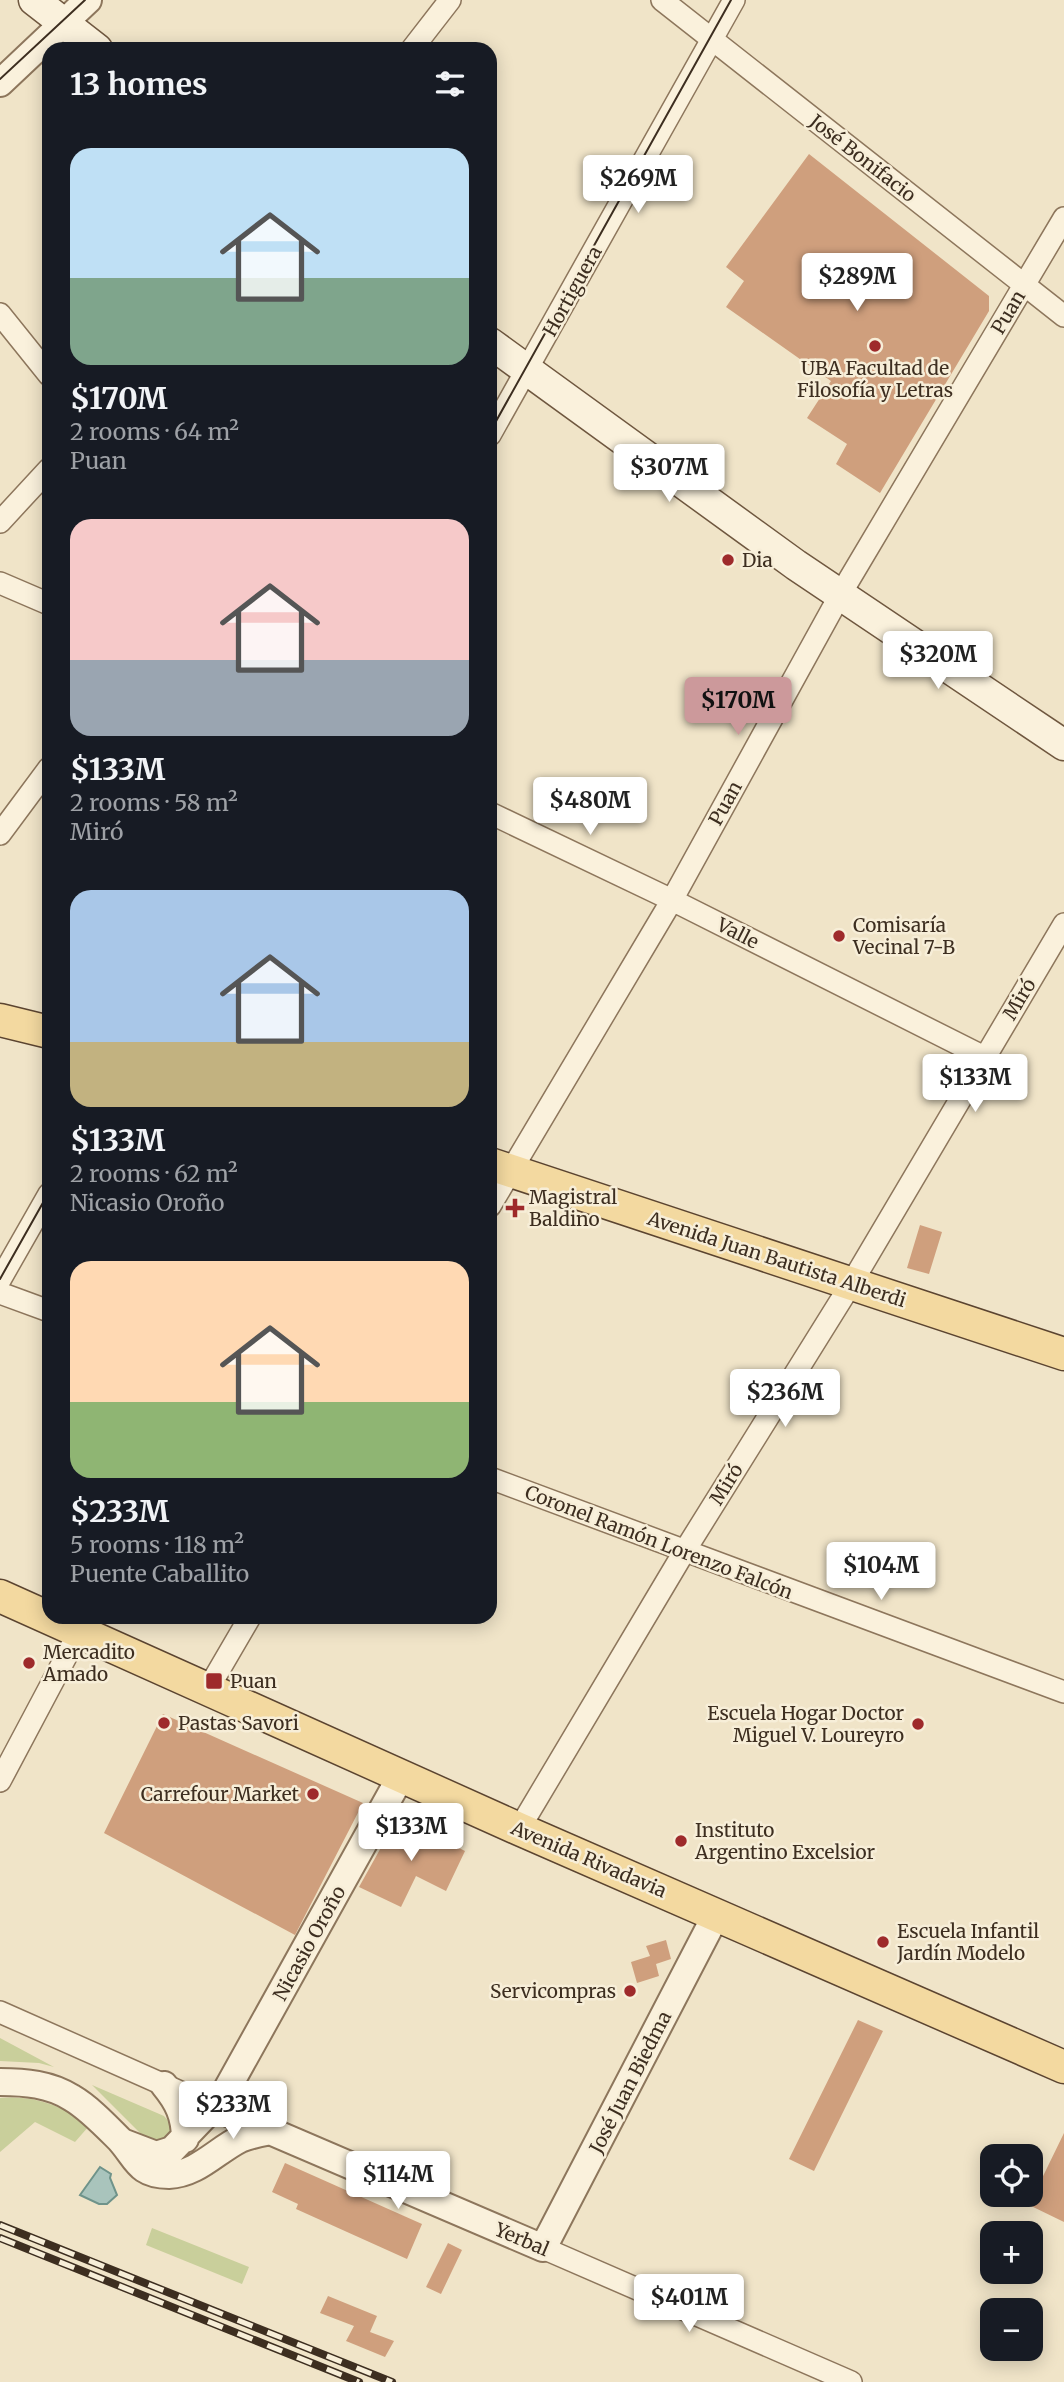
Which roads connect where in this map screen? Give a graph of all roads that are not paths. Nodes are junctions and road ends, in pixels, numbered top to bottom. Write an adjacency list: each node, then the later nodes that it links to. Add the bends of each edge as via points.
1 (34, 0): 6 (main road)
2 (88, 0): 6 (street)
3 (450, 0): 10 (street)
4 (662, 0): 7 (street, José Bonifacio)
5 (734, 0): 7 (street, Hortiguera)
6 (62, 24): 8 (street); 9 (main road)
7 (712, 39): 14 (street, José Bonifacio); 19 (street, Hortiguera)
8 (43, 42)
9 (87, 42)
10 (417, 42)
11 (42, 43): 12 (street)
12 (0, 83)
13 (1064, 218): 14 (street, Puan)
14 (1024, 284): 16 (street, José Bonifacio); 24 (street, Puan)
15 (0, 314): 18 (street)
16 (1064, 316)
17 (497, 348): 19 (main road)
18 (42, 365)
19 (528, 371): 20 (street, Hortiguera); 24 (main road)
20 (497, 423)
21 (42, 477): 22 (street)
22 (0, 522)
23 (0, 583): 25 (street)
24 (840, 595): 26 (main road); 30 (street, Puan)
25 (42, 601)
26 (1064, 745)
27 (42, 777): 29 (street)
28 (497, 816): 30 (street, Valle)
29 (0, 834)
30 (672, 900): 34 (street, Valle); 35 (street, Puan)
31 (1064, 923): 34 (street, Miró)
32 (0, 1020): 33 (main road)
33 (42, 1030)
34 (984, 1057): 38 (street, Miró)
35 (500, 1167): 38 (main road, Avenida Juan Bautista Alberdi)
36 (42, 1206): 37 (street)
37 (0, 1280)
38 (851, 1284): 41 (main road, Avenida Juan Bautista Alberdi); 43 (street, Miró)
39 (0, 1293): 40 (street)
40 (42, 1308)
41 (1064, 1354)
42 (497, 1481): 43 (street, Coronel Ramón Lorenzo Falcón)
43 (684, 1552): 49 (street, Coronel Ramón Lorenzo Falcón); 52 (street, Miró)
44 (0, 1596): 45 (main road, Avenida Rivadavia)
45 (42, 1610)
46 (83, 1624): 48 (main road, Avenida Rivadavia); 51 (street)
47 (246, 1624): 48 (street)
48 (208, 1689): 50 (main road, Avenida Rivadavia)
49 (1064, 1692)
50 (401, 1776): 52 (main road, Avenida Rivadavia); 58 (street, Nicasio Oroño, via 229,2088)
51 (0, 1781)
52 (519, 1829): 53 (main road, Avenida Rivadavia)
53 (716, 1915): 55 (main road, Avenida Rivadavia); 62 (street, José Juan Biedma)
54 (0, 2012): 57 (street, Yerbal)
55 (1062, 2061)
56 (0, 2082): 61 (street, via 29,2083 72,2097)
57 (164, 2085): 58 (street, Yerbal); 60 (street, via 182,2114)
58 (214, 2107): 59 (street, Yerbal); 60 (street, Nicasio Oroño)
59 (271, 2131): 61 (street, via 239,2140 195,2168 173,2175 146,2171); 62 (street, Yerbal)
60 (185, 2138): 61 (street, Nicasio Oroño, via 172,2150 156,2154)
61 (122, 2142)
62 (543, 2248): 63 (street, Yerbal)
63 (851, 2382)

